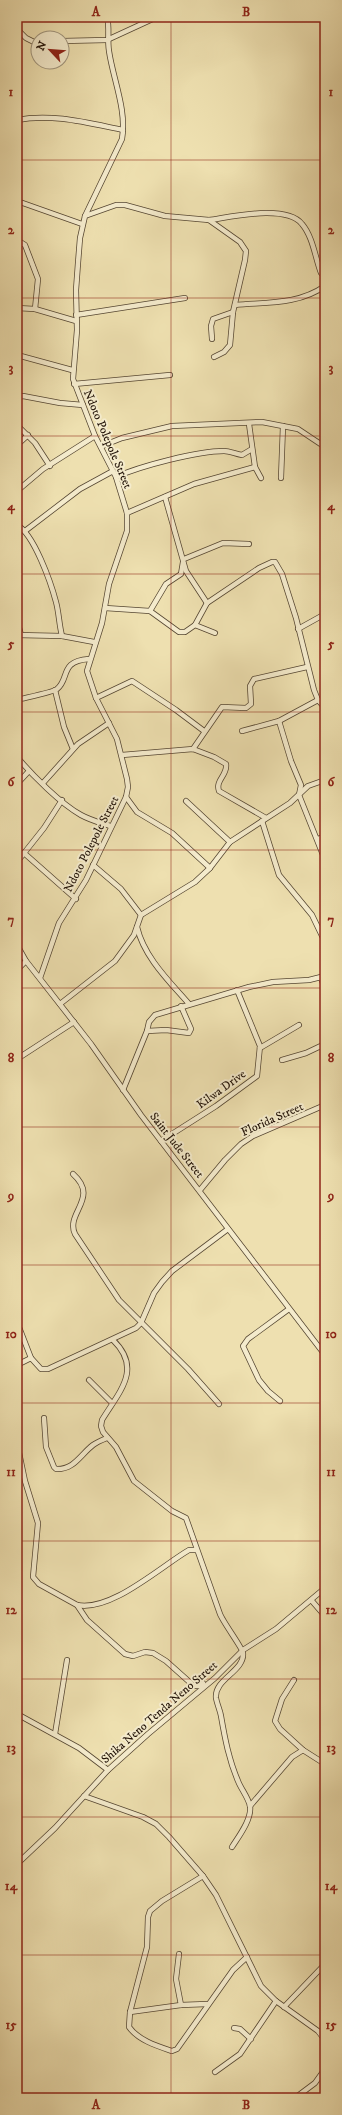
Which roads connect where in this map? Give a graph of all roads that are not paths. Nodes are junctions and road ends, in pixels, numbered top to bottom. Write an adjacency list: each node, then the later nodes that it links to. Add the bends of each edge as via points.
1 (107, 17): 5 (street)
2 (157, 17): 5 (street)
3 (17, 29): 4 (street)
4 (30, 40)
5 (107, 40): 6 (street); 8 (street)
6 (70, 41)
7 (17, 120): 8 (street, via 35,117 54,118)
8 (123, 130): 10 (street, Ndoto Polepole Street, via 117,149)
9 (17, 201): 12 (street)
10 (85, 216): 11 (street, via 116,205 125,205 165,216); 12 (street, Ndoto Polepole Street)
11 (209, 220): 14 (street, via 267,213 295,218 302,224 315,250 321,273); 17 (street, via 235,237 246,251)
12 (82, 224): 21 (street, Ndoto Polepole Street)
13 (17, 240): 19 (street, via 26,245 38,279)
14 (325, 275)
15 (325, 286): 17 (street, via 309,296 296,300)
16 (185, 298): 21 (street)
17 (234, 305): 20 (street)
18 (17, 308): 19 (street)
19 (35, 309): 21 (street)
20 (233, 312): 22 (street, via 213,319); 24 (street, via 228,349)
21 (76, 318): 25 (street, Ndoto Polepole Street, via 76,354)
22 (212, 339)
23 (17, 355): 25 (street)
24 (214, 357)
25 (72, 370): 27 (street, Ndoto Polepole Street)
26 (170, 376): 27 (street)
27 (74, 384): 29 (street, Ndoto Polepole Street)
28 (17, 397): 29 (street)
29 (83, 405): 34 (street, Ndoto Polepole Street)
30 (249, 424): 32 (street, via 270,423); 36 (street, via 172,426 122,438); 38 (street)
31 (17, 425): 33 (street)
32 (283, 426): 37 (street, via 301,430); 44 (street)
33 (28, 435): 35 (street); 39 (street)
34 (94, 436): 36 (street, Ndoto Polepole Street); 39 (street)
35 (17, 445)
36 (102, 446): 41 (street, Ndoto Polepole Street)
37 (325, 447)
38 (252, 449): 40 (street); 42 (street, via 242,455 223,451 199,454 132,470)
39 (50, 466): 45 (street, via 36,474)
40 (255, 467): 43 (street); 46 (street, via 194,484)
41 (113, 471): 42 (street, Ndoto Polepole Street); 49 (street, via 80,489)
42 (116, 477): 47 (street, Ndoto Polepole Street)
43 (261, 478)
44 (280, 478)
45 (17, 491)
46 (165, 497): 47 (street); 51 (street)
47 (127, 513): 53 (street, Ndoto Polepole Street, via 125,542 113,570)
48 (17, 525): 49 (street)
49 (25, 531): 61 (street, via 53,590)
50 (249, 544): 51 (street, via 223,543)
51 (183, 558): 52 (street, via 186,571); 54 (street, via 181,574 166,584)
52 (207, 603): 57 (street); 58 (street, via 259,568 275,562 284,580)
53 (105, 608): 54 (street); 62 (street, Ndoto Polepole Street)
54 (150, 611): 57 (street, via 182,633)
55 (325, 614): 58 (street)
56 (17, 620): 60 (street)
57 (195, 625): 59 (street)
58 (298, 629): 64 (street)
59 (215, 633)
60 (19, 635): 61 (street)
61 (62, 636): 62 (street)
62 (94, 642): 63 (street, Ndoto Polepole Street)
63 (89, 659): 65 (street, via 80,660 68,669); 66 (street, Ndoto Polepole Street, via 87,671)
64 (307, 667): 68 (street); 72 (street, via 254,679 250,686 251,704 246,708 222,707)
65 (55, 690): 67 (street); 74 (street, via 64,726)
66 (96, 698): 71 (street, Ndoto Polepole Street); 72 (street, via 132,681)
67 (17, 700)
68 (318, 700): 69 (street); 70 (street)
69 (325, 708)
70 (279, 721): 73 (street); 82 (street, via 301,785)
71 (109, 723): 74 (street); 76 (street, Ndoto Polepole Street)
72 (204, 731): 75 (street)
73 (242, 731)
74 (73, 748): 80 (street)
75 (193, 749): 76 (street); 86 (street, via 226,764 226,770 218,783 219,791)
76 (122, 755): 83 (street, Ndoto Polepole Street, via 128,787)
77 (17, 757): 78 (street)
78 (29, 771): 80 (street); 81 (street)
79 (325, 780): 82 (street, via 308,786)
80 (43, 783): 84 (street)
81 (17, 784)
82 (300, 795): 86 (street); 90 (street)
83 (126, 797): 88 (street, Ndoto Polepole Street); 96 (street, via 137,812 172,833)
84 (62, 800): 88 (street, via 82,815); 92 (street)
85 (186, 801): 91 (street)
86 (266, 818): 87 (street)
87 (262, 821): 91 (street); 100 (street, via 279,875 312,915)
88 (110, 826): 95 (street, Ndoto Polepole Street)
89 (325, 836): 90 (street)
90 (318, 839): 93 (street)
91 (230, 842): 96 (street)
92 (24, 853): 94 (street); 97 (street)
93 (325, 860)
94 (17, 862)
95 (93, 865): 97 (street, Ndoto Polepole Street); 98 (street, via 121,889)
96 (210, 868): 98 (street, via 195,882)
97 (76, 899): 105 (street, Ndoto Polepole Street, via 59,923)
98 (141, 915): 99 (street)
99 (137, 927): 108 (street, via 115,961); 109 (street, via 143,946 155,964)
100 (325, 942)
101 (17, 945): 102 (street, Saint Jude Street)
102 (26, 961): 103 (street); 105 (street, Saint Jude Street)
103 (17, 970)
104 (323, 976): 106 (street, via 309,980 273,982); 107 (street)
105 (40, 978): 108 (street, Saint Jude Street)
106 (237, 990): 109 (street); 115 (street, Kilwa Drive)
107 (325, 990)
108 (60, 1004): 111 (street, Saint Jude Street)
109 (189, 1004): 110 (street)
110 (181, 1006): 113 (street, via 155,1015 149,1022); 113 (street, via 191,1029 189,1033)
111 (74, 1022): 116 (street); 118 (street, Saint Jude Street)
112 (299, 1025): 115 (street)
113 (147, 1031): 118 (street)
114 (325, 1044): 117 (street)
115 (260, 1048): 120 (street, Kilwa Drive, via 258,1073 254,1078)
116 (17, 1059)
117 (282, 1060)
118 (123, 1090): 120 (street, Saint Jude Street)
119 (325, 1105): 122 (street, Florida Street, via 247,1140 225,1160)
120 (161, 1141): 122 (street, Saint Jude Street)
121 (73, 1174): 126 (street, via 84,1189 84,1197 72,1229 118,1300)
122 (200, 1190): 123 (street, Saint Jude Street)
123 (228, 1229): 124 (street, Saint Jude Street); 126 (street, via 172,1271 154,1293)
124 (289, 1309): 128 (street, Saint Jude Street); 132 (street, via 248,1339 243,1346 259,1380 268,1392)
125 (17, 1322): 129 (street)
126 (141, 1323): 127 (street, via 129,1333); 134 (street)
127 (113, 1340): 129 (street, via 45,1369 41,1369); 133 (street, via 121,1348 128,1362 128,1375)
128 (325, 1355)
129 (31, 1358): 130 (street)
130 (17, 1366)
131 (89, 1380): 133 (street)
132 (280, 1401)
133 (112, 1403): 136 (street, via 101,1426)
134 (219, 1404)
135 (44, 1418): 136 (street, via 46,1447 56,1469 70,1466 92,1446)
136 (107, 1438): 138 (street, via 116,1447 134,1481 172,1511 186,1518)
137 (17, 1443): 141 (street, via 38,1523 33,1577 39,1584)
138 (196, 1550): 141 (street, via 189,1550 114,1598 94,1606); 143 (street, via 224,1625)
139 (325, 1588): 140 (street, Shika Neno Tenda Neno Street)
140 (312, 1601): 142 (street); 143 (street, Shika Neno Tenda Neno Street)
141 (77, 1605): 143 (street, via 87,1620 125,1654 133,1656 145,1652 153,1653 197,1687)
142 (325, 1616)
143 (243, 1650): 150 (street, Shika Neno Tenda Neno Street, via 215,1678); 152 (street, via 243,1660 220,1687 216,1698 225,1744)
144 (67, 1660): 147 (street)
145 (294, 1680): 148 (street, via 282,1699 276,1721 280,1729)
146 (17, 1714): 147 (street)
147 (55, 1734): 150 (street)
148 (303, 1750): 149 (street); 152 (street, via 292,1757)
149 (325, 1764)
150 (108, 1770): 151 (street, Shika Neno Tenda Neno Street)
151 (84, 1796): 154 (street, Shika Neno Tenda Neno Street, via 55,1828); 157 (street, via 150,1820 170,1838)
152 (250, 1806): 153 (street, via 247,1819)
153 (232, 1847)
154 (26, 1854): 155 (street); 156 (street, Shika Neno Tenda Neno Street)
155 (17, 1856)
156 (17, 1864)
157 (203, 1876): 159 (street, via 216,1895); 165 (street, via 150,1911 147,1947)
158 (179, 1954): 163 (street, via 176,1978)
159 (247, 1958): 161 (street, via 257,1981); 162 (street, via 233,1970)
160 (325, 1964): 164 (street)
161 (276, 2001): 164 (street); 167 (street)
162 (208, 2004): 163 (street); 165 (street, via 182,2043 172,2051 133,2032 129,2026)
163 (181, 2005): 165 (street)
164 (284, 2007): 168 (street)
165 (130, 2012)
166 (234, 2028): 167 (street, via 240,2029)
167 (251, 2039): 170 (street, via 240,2054)
168 (325, 2040)
169 (325, 2069): 171 (street, via 315,2083)
170 (215, 2072)
171 (296, 2098)

